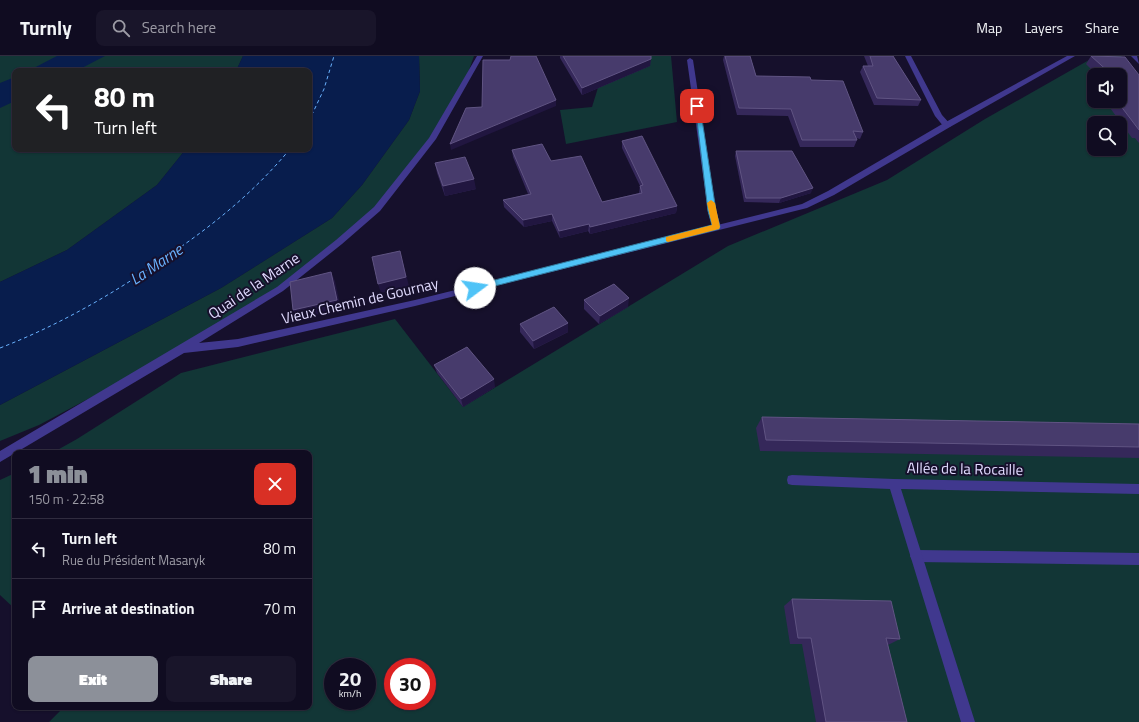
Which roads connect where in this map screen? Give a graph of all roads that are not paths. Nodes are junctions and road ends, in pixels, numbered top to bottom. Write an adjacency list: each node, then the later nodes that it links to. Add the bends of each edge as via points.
1 (480, 56): 9 (street, Quai de la Marne, via 432,139 377,209 280,289)
2 (908, 56): 7 (street, via 938,116)
3 (1072, 56): 7 (street, Vieux Chemin de Gournay)
4 (1134, 56): 6 (street)
5 (690, 60): 8 (street)
6 (1139, 62)
7 (947, 125): 8 (street, Vieux Chemin de Gournay, via 804,206)
8 (716, 227): 9 (street, Vieux Chemin de Gournay, via 415,303 238,343)
9 (182, 349): 10 (street, Quai de la Marne)
10 (0, 457)
11 (792, 480): 12 (street)
12 (894, 484): 13 (street, Allée de la Rocaille); 14 (street, Allée de la Rocaille)
13 (1139, 489)
14 (916, 556): 15 (street); 16 (street, Allée de la Rocaille)
15 (1139, 559)
16 (968, 722)

